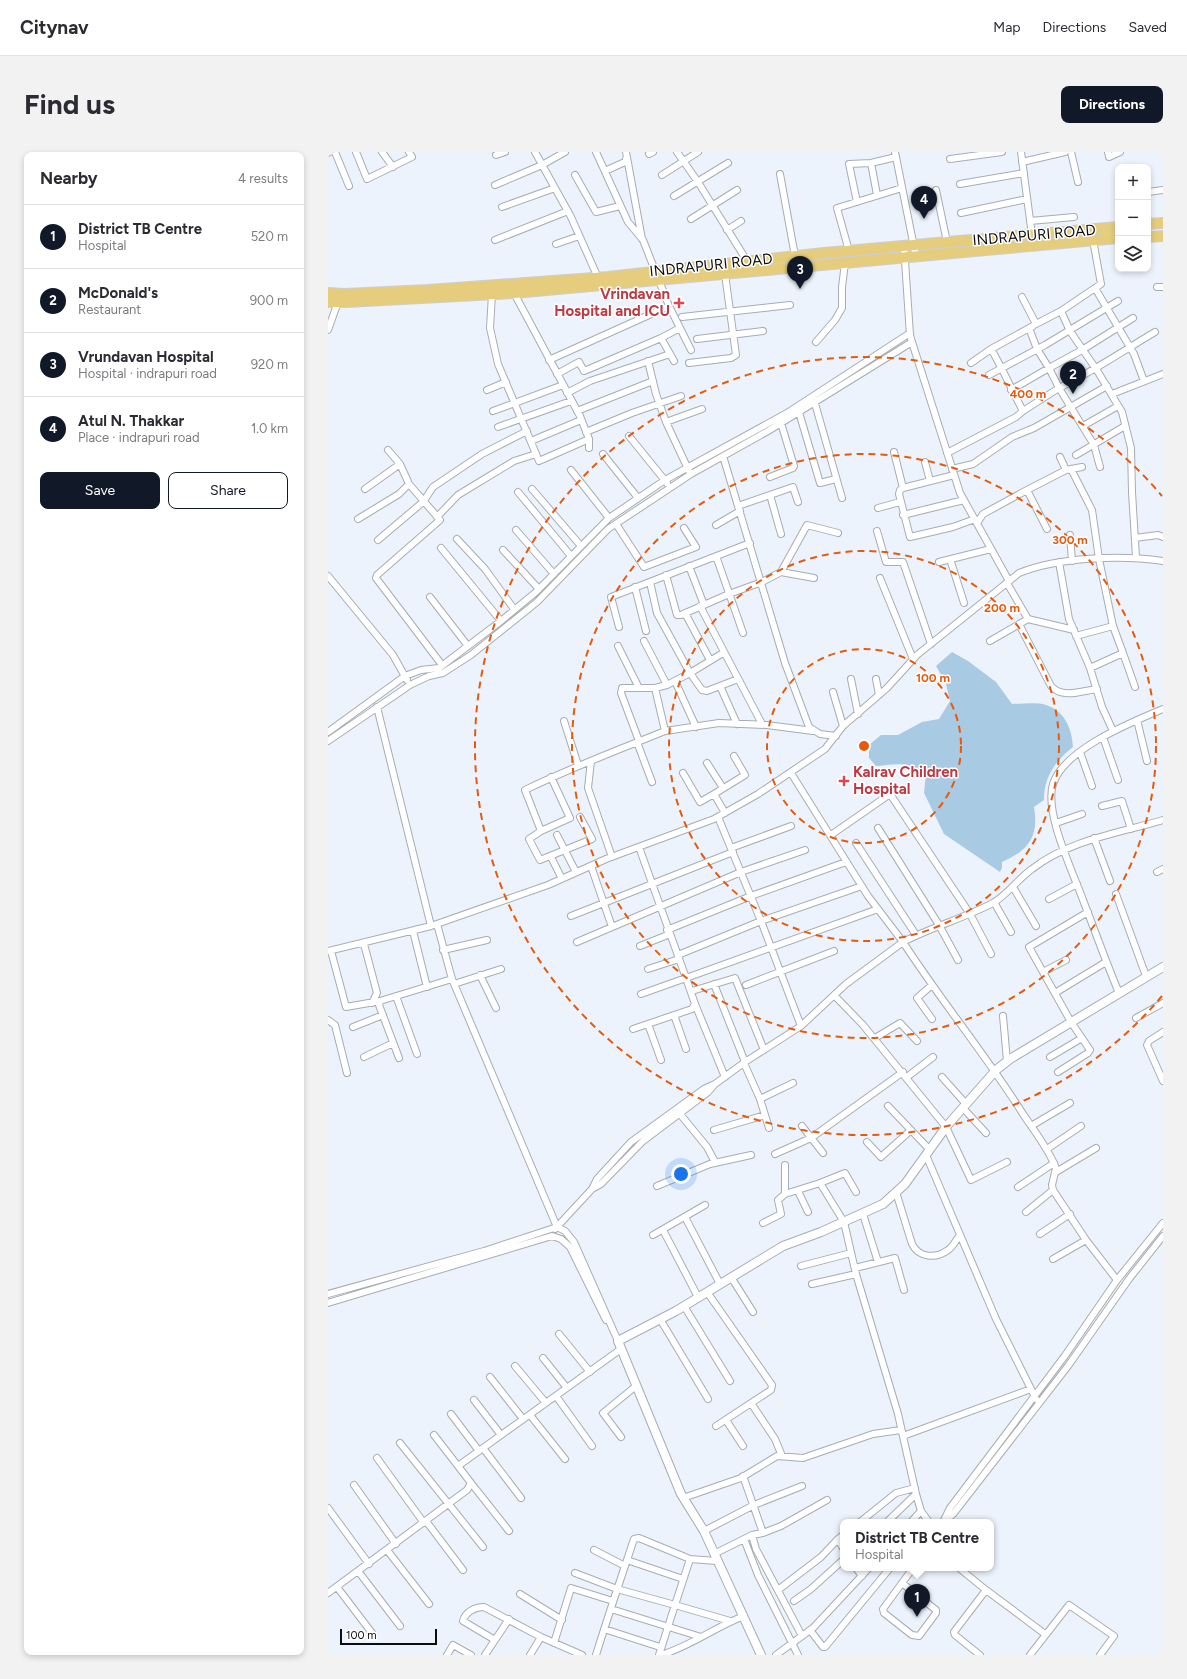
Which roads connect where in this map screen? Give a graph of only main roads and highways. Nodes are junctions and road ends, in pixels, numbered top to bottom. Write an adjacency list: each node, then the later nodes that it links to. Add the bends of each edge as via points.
1 (1163, 223): 2 (main road)
2 (1151, 224)
3 (1115, 227): 7 (main road, INDRAPURI ROAD, via 747,261)
4 (1163, 236): 5 (main road)
5 (1151, 237)
6 (1115, 238): 7 (main road, INDRAPURI ROAD, via 726,274)
7 (657, 275): 8 (main road, INDRAPURI ROAD)
8 (600, 282): 9 (main road, INDRAPURI ROAD); 10 (main road, INDRAPURI ROAD, via 514,293)
9 (328, 293)
10 (333, 302)

